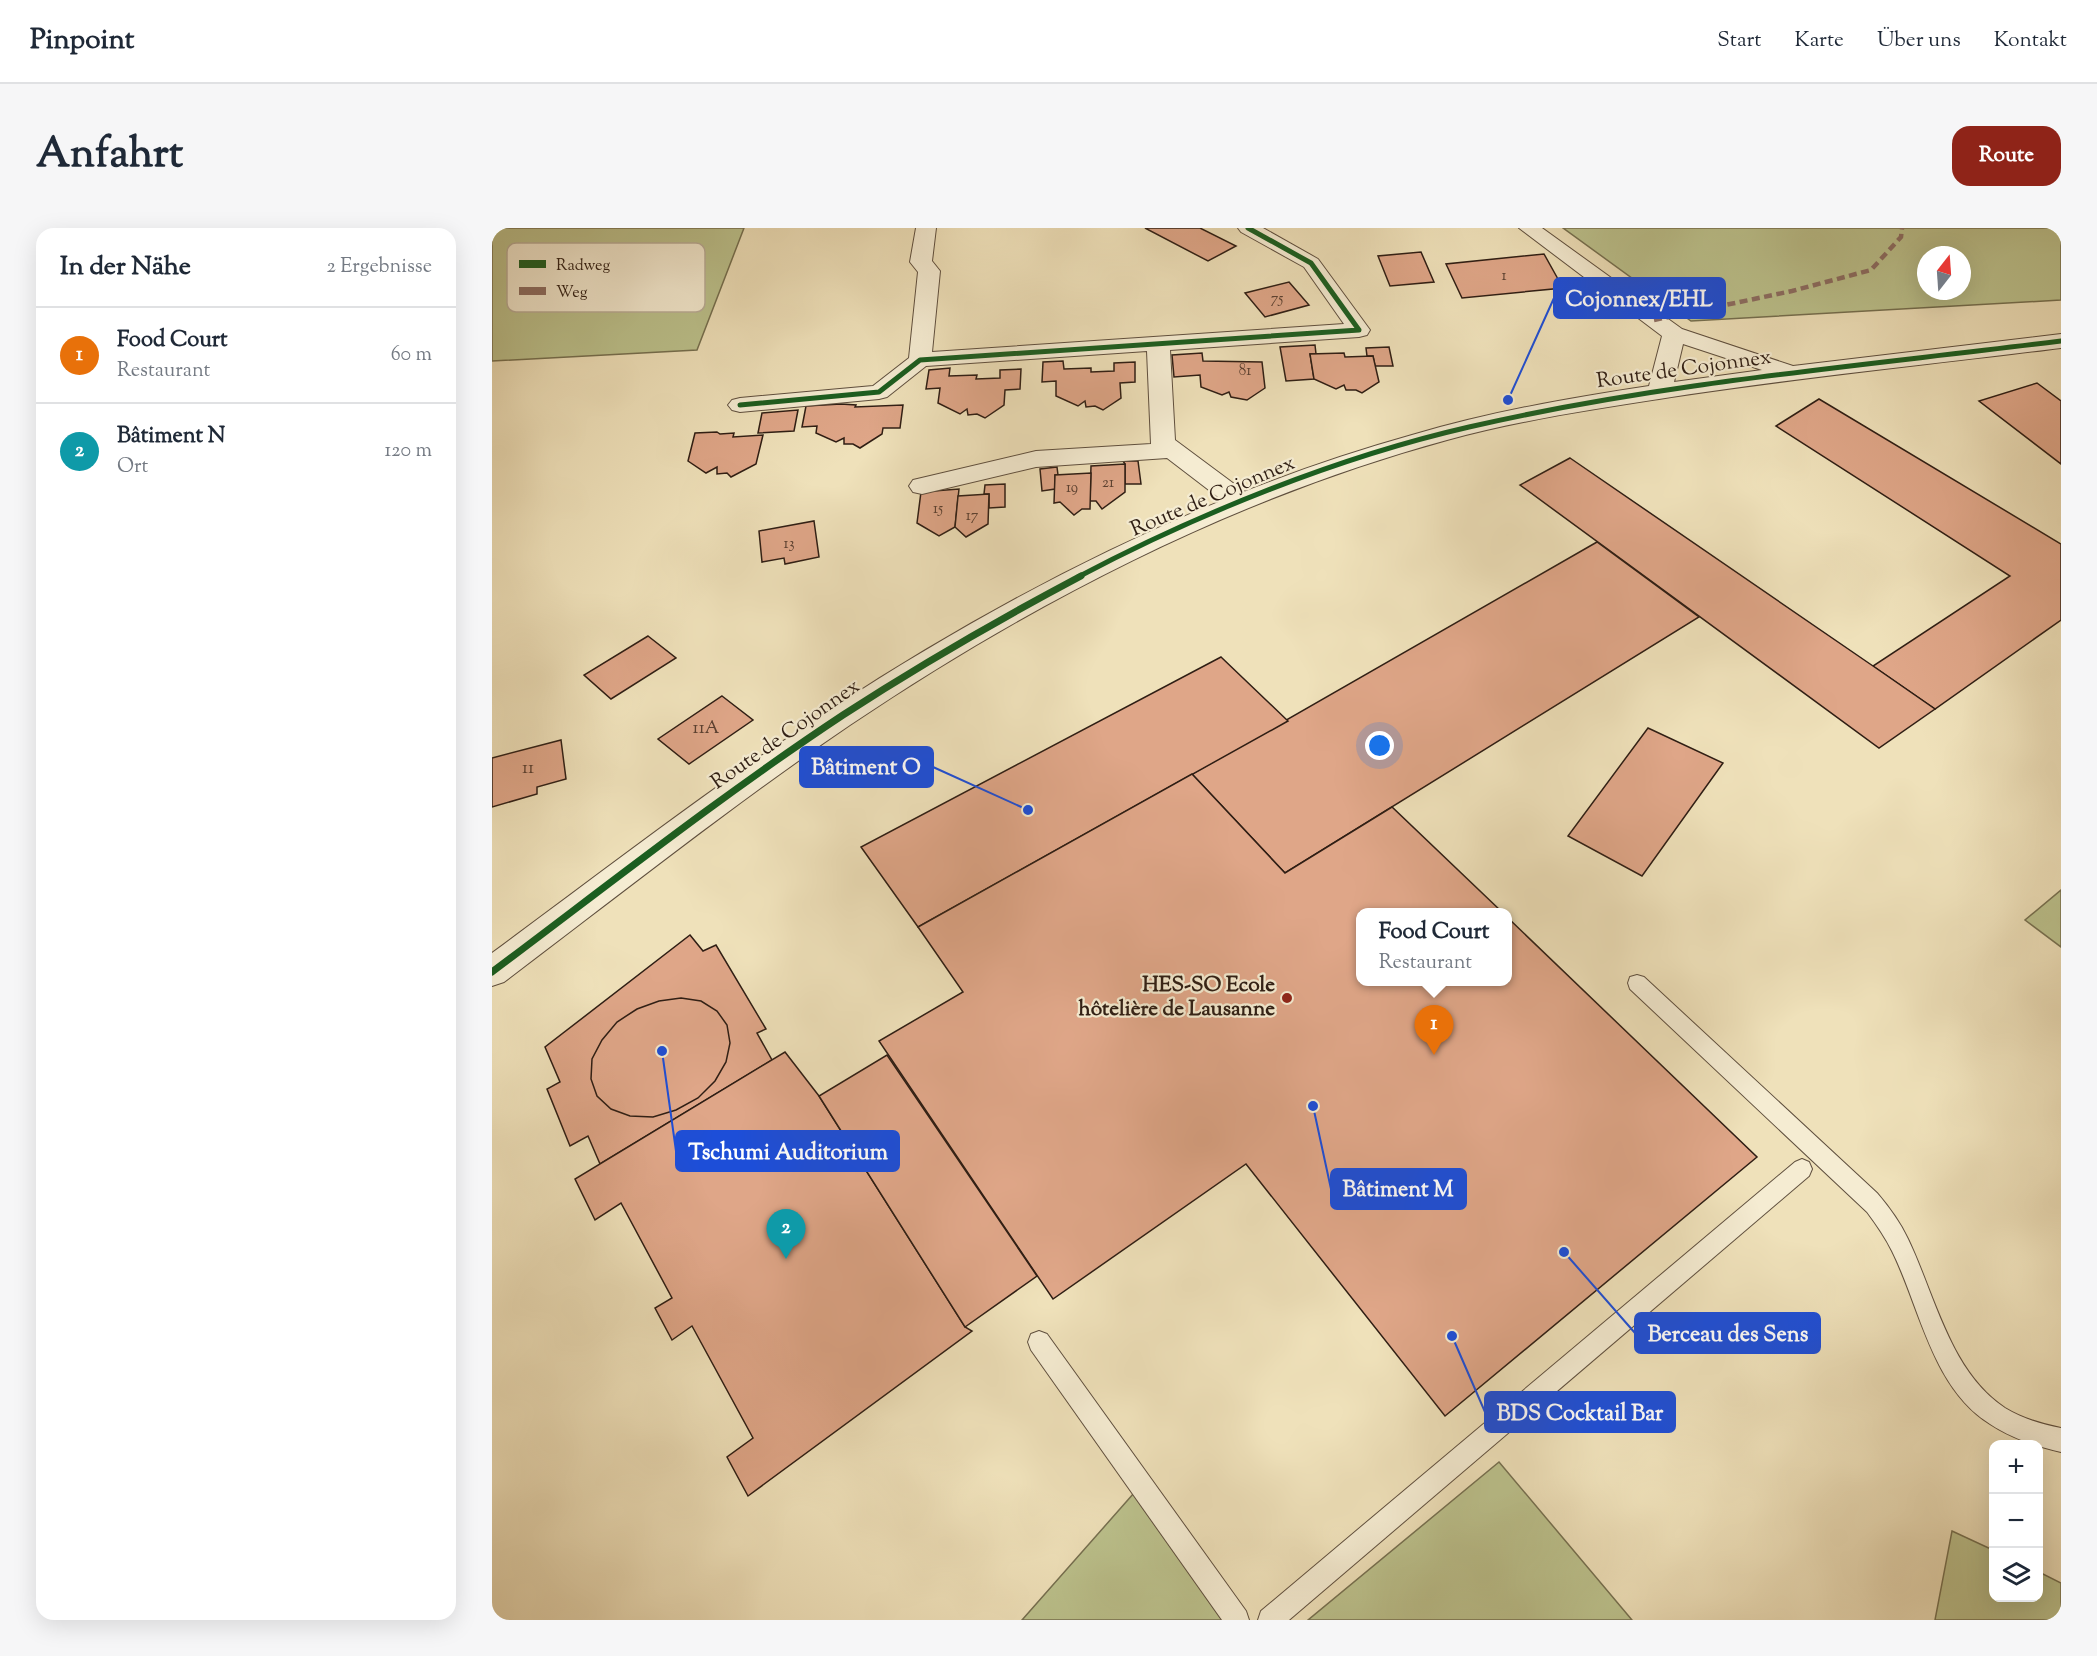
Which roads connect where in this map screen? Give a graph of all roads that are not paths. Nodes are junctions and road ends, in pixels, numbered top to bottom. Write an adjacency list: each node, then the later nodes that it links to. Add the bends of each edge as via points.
1 (926, 228): 7 (street, via 921,262 929,271)
2 (1248, 228): 6 (street, via 1311,263 1359,330)
3 (1529, 228): 4 (street)
4 (1674, 334): 8 (street); 9 (street)
5 (2061, 341): 8 (street, Route de Cojonnex)
6 (1158, 343): 7 (street); 11 (street, Route de Cojonnex, via 1163,443)
7 (920, 360): 10 (street, via 879,392)
8 (1794, 373): 9 (street, Route de Cojonnex)
9 (1660, 390): 13 (street, Route de Cojonnex, via 1468,427)
10 (740, 405)
11 (1173, 450): 12 (street, via 1036,459); 13 (street, Route de Cojonnex)
12 (922, 486)
13 (1240, 501): 14 (street, Route de Cojonnex, via 1150,541 1010,613 843,716)
14 (492, 972)
15 (1637, 983): 18 (lane, via 1870,1200 1900,1244 1929,1319 1960,1378 1976,1396 2021,1429)
16 (1802, 1169): 20 (lane)
17 (1039, 1342): 19 (lane)
18 (2061, 1440)
19 (1237, 1620)
20 (1270, 1620)

